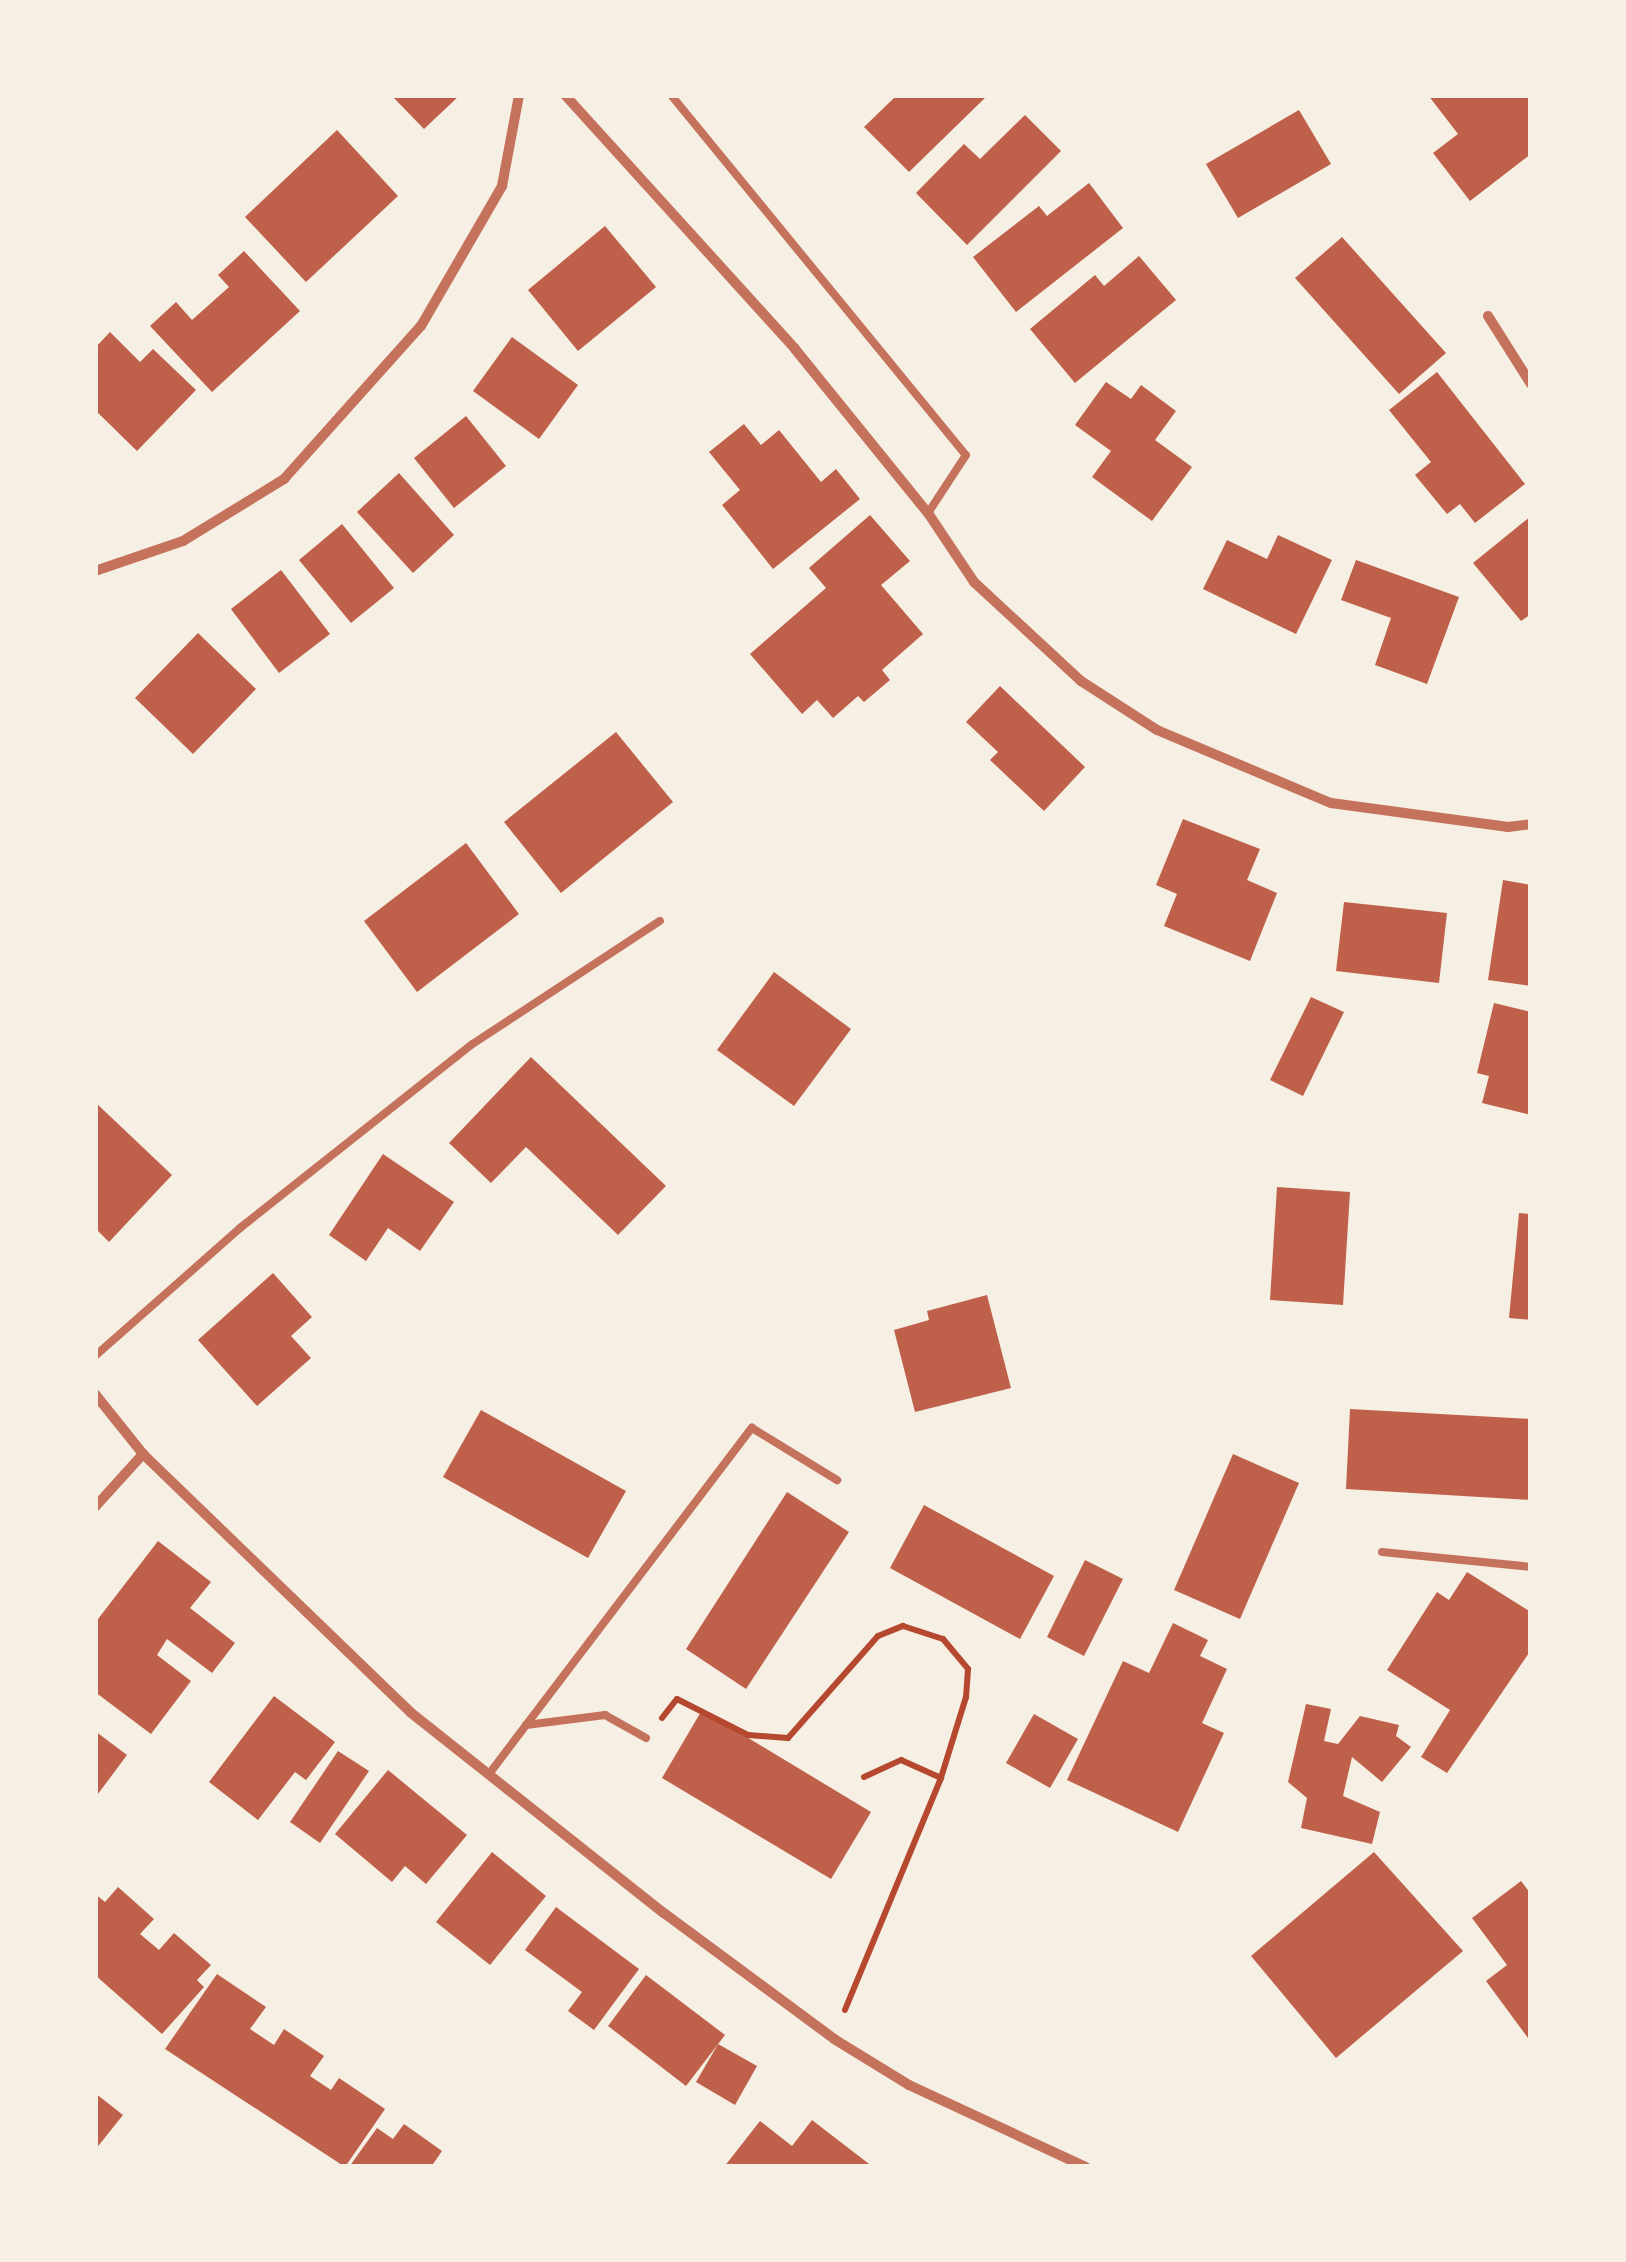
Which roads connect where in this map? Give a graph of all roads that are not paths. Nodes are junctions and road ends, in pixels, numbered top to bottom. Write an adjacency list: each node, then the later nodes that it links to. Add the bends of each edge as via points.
1 (520, 95): 7 (street, via 502,186 421,326 359,396 284,479 183,541)
2 (566, 95): 6 (street, via 796,349)
3 (671, 95): 6 (lane, via 966,455)
4 (1488, 316): 5 (street)
5 (1531, 384)
6 (928, 513): 8 (street, via 974,582 1081,681 1158,730 1331,803)
7 (95, 570)
8 (1531, 824)
9 (660, 921): 10 (lane, via 470,1044 240,1228)
10 (95, 1356)
11 (95, 1394): 12 (street)
12 (144, 1454): 14 (street); 19 (street, via 410,1712)
13 (837, 1480): 17 (lane, via 752,1428)
14 (95, 1507)
15 (1382, 1552): 16 (lane)
16 (1531, 1566)
17 (526, 1725): 18 (lane, via 605,1714); 19 (lane)
18 (646, 1738)
19 (489, 1774): 20 (street, via 834,2039 909,2085)
20 (1086, 2167)

